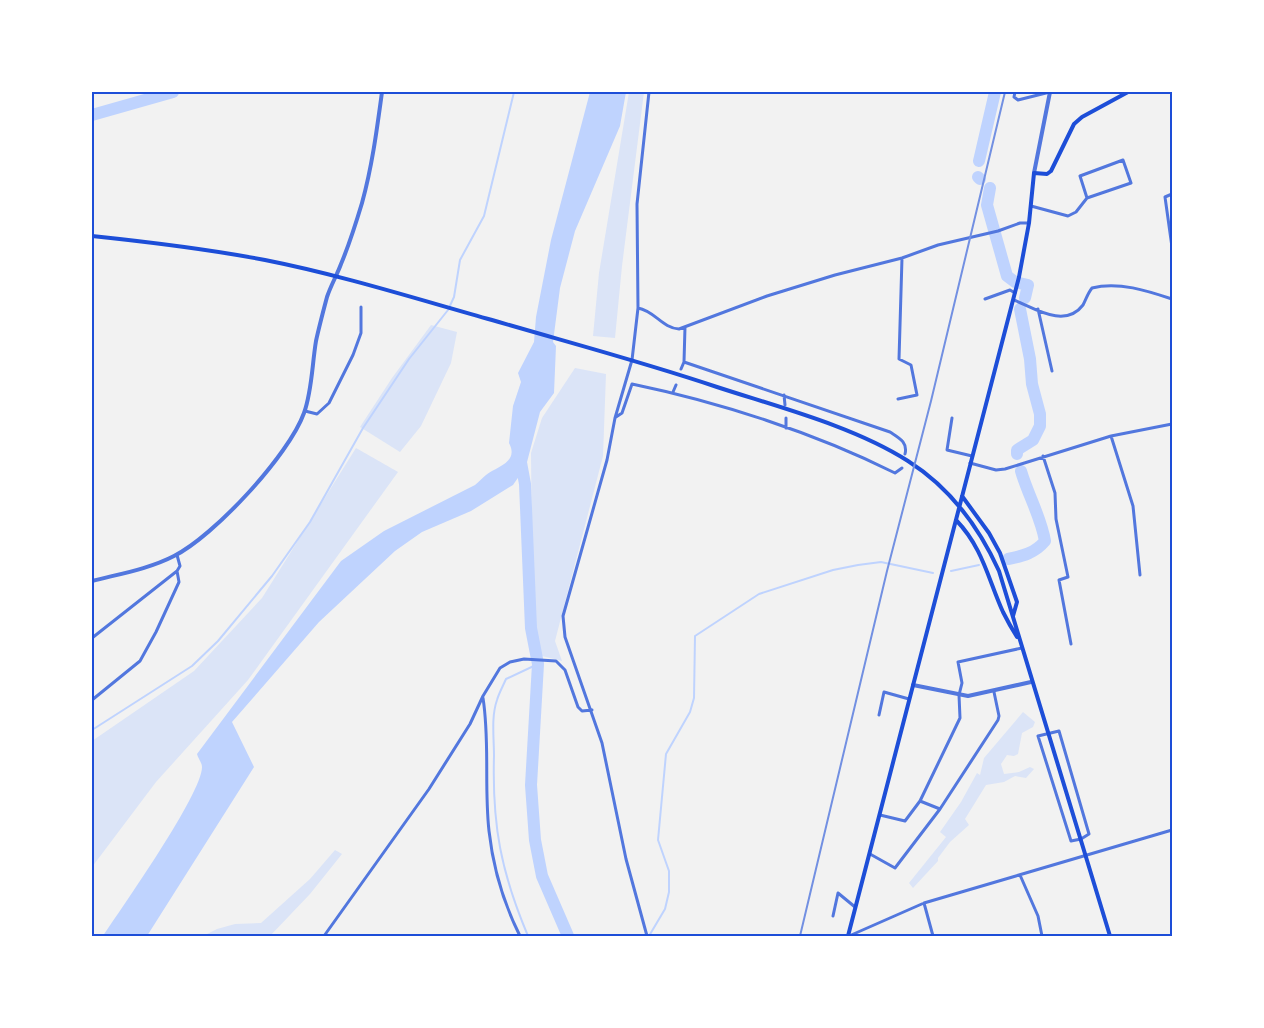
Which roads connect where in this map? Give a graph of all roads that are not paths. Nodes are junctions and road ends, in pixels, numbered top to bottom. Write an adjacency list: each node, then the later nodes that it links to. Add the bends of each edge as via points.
1 (382, 92): 14 (street, via 362,203)
2 (649, 92): 20 (street, via 637,204)
3 (1015, 92): 4 (street, via 1018,100)
4 (1050, 92): 6 (street)
5 (1128, 92): 6 (main road, via 1082,117 1074,124 1051,171)
6 (1034, 172): 9 (main road)
7 (1173, 194): 12 (street, via 1165,196)
8 (1087, 198): 8 (street, via 1131,183 1123,160 1080,176); 9 (street, via 1068,216)
9 (1030, 206): 10 (main road)
10 (1029, 223): 13 (street); 15 (main road)
11 (92, 236): 14 (main road, via 265,260)
12 (1173, 247)
13 (902, 258): 22 (street, via 767,296); 30 (street, via 899,359 911,365 917,395)
14 (335, 276): 23 (main road); 32 (street, via 322,315)
15 (1016, 291): 16 (street); 18 (main road)
16 (984, 299)
17 (1173, 299): 21 (street, via 1145,290 1103,285 1092,288 1082,305 1068,316)
18 (1014, 300): 21 (street); 40 (main road)
19 (361, 307): 32 (street, via 361,333 329,403 317,414)
20 (638, 308): 22 (street, via 653,313 667,326); 23 (street)
21 (1038, 309): 26 (street)
22 (685, 327): 24 (street)
23 (632, 360): 33 (street); 50 (main road, via 832,426 879,444 908,461 941,487 967,516 999,571)
24 (684, 362): 25 (street); 29 (street)
25 (681, 369)
26 (1052, 371)
27 (676, 385): 28 (street)
28 (673, 392): 33 (street, via 632,384 622,413); 37 (street)
29 (784, 395): 31 (street); 39 (street, via 890,432 903,440)
30 (898, 399)
31 (785, 405)
32 (305, 411): 46 (street, via 275,462 204,537)
33 (615, 418): 62 (street, via 563,616 565,637)
34 (786, 418): 37 (street)
35 (952, 418): 40 (street, via 947,450)
36 (1173, 424): 38 (street)
37 (786, 428): 43 (street, via 895,472)
38 (1111, 436): 41 (street); 48 (street, via 1133,506)
39 (905, 454)
40 (972, 456): 42 (main road)
41 (1043, 456): 42 (street, via 996,470); 53 (street, via 1055,493 1068,577 1059,580)
42 (970, 463): 44 (main road)
43 (902, 468)
44 (962, 495): 45 (main road); 50 (main road, via 1000,553 1017,602)
45 (956, 520): 52 (main road, via 978,550); 56 (main road)
46 (177, 555): 47 (street); 49 (street)
47 (177, 571): 51 (street); 61 (street, via 178,582 140,661)
48 (1140, 575)
49 (92, 581)
50 (1013, 617): 52 (main road)
51 (92, 638)
52 (1020, 643): 54 (main road)
53 (1071, 644)
54 (1022, 648): 55 (main road); 58 (street, via 958,662 962,683)
55 (1031, 682): 57 (street); 68 (main road)
56 (913, 685): 58 (street); 60 (main road)
57 (994, 692): 58 (street); 65 (street, via 998,720)
58 (959, 695): 64 (street, via 960,718)
59 (483, 696): 62 (street, via 500,668 510,662 556,661 566,670 578,707 582,711); 75 (street, via 429,789); 76 (street, via 489,831 498,876)
60 (909, 699): 63 (street, via 884,692); 66 (main road)
61 (92, 700)
62 (592, 710): 77 (street)
63 (879, 715)
64 (920, 801): 65 (street); 66 (street, via 905,820)
65 (940, 809): 69 (street, via 896,868)
66 (880, 815): 69 (main road)
67 (1173, 830): 70 (street)
68 (1081, 839): 68 (street, via 1089,834 1059,730 1042,734 1038,736 1071,841); 70 (main road)
69 (870, 854): 73 (main road)
70 (1086, 856): 71 (street); 81 (main road)
71 (1020, 875): 72 (street); 80 (street, via 1038,916)
72 (924, 903): 78 (street); 79 (street)
73 (856, 908): 74 (street, via 837,893); 78 (main road)
74 (832, 916)
75 (324, 936)
76 (520, 936)
77 (647, 936)
78 (849, 936)
79 (933, 936)
80 (1042, 936)
81 (1110, 936)

